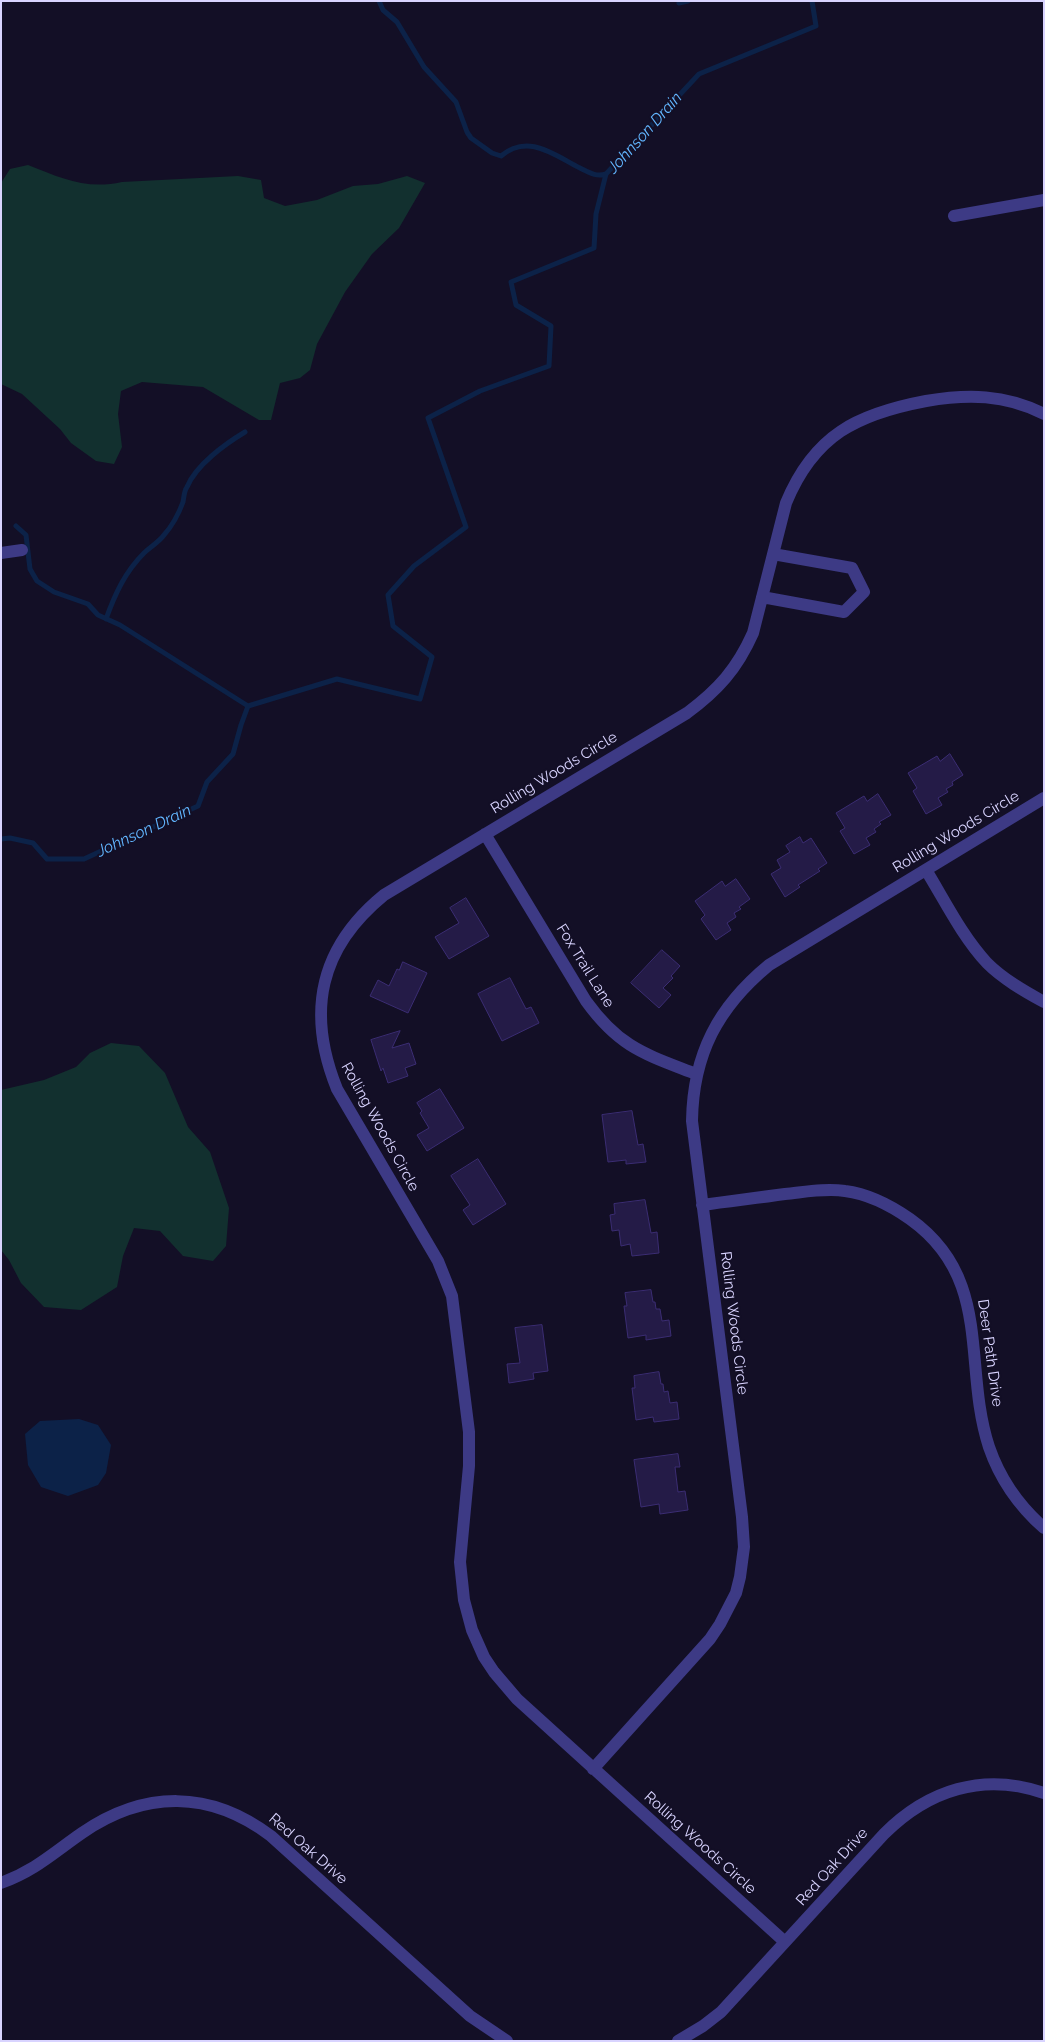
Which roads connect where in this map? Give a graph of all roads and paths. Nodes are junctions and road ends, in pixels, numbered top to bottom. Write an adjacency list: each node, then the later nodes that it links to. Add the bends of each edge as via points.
1 (1044, 200): 2 (street)
2 (954, 216)
3 (1044, 414): 6 (street, Rolling Woods Circle, via 1013,401 971,395 895,407 860,419 824,445 800,474 786,503)
4 (22, 550): 5 (street)
5 (1, 553)
6 (773, 554): 7 (street, Rolling Woods Circle); 7 (street, via 852,568 864,592 844,612)
7 (762, 597): 9 (street, Rolling Woods Circle, via 744,653 709,696 687,713)
8 (1044, 798): 10 (street, Rolling Woods Circle)
9 (485, 834): 12 (street, Fox Trail Lane, via 601,1022 637,1050); 15 (street, Rolling Woods Circle, via 384,895 353,925 336,952 326,978 320,1009 321,1036 337,1089 438,1261 452,1296 469,1432 460,1562 464,1600 472,1630 484,1657 505,1686)
10 (926, 870): 11 (street, via 987,962 1022,990); 12 (street, Rolling Woods Circle, via 784,954 754,977 732,1000 715,1025)
11 (1044, 1002)
12 (696, 1074): 13 (street, Rolling Woods Circle, via 692,1121)
13 (702, 1204): 14 (street, Deer Path Drive, via 817,1191 846,1191 883,1202 934,1240 960,1281 967,1301 989,1446 1017,1500); 15 (street, Rolling Woods Circle, via 742,1517 744,1547 740,1577 729,1609 710,1639)
14 (1044, 1528)
15 (594, 1769): 18 (street, Rolling Woods Circle)
16 (1044, 1793): 18 (street, Red Oak Drive, via 1019,1786 974,1785 927,1801 884,1834)
17 (1, 1883): 19 (street, Red Oak Drive, via 38,1866 112,1815 139,1805 190,1801 214,1806 234,1813 271,1836 470,2016)
18 (785, 1942): 20 (street, Red Oak Drive, via 721,2012)
19 (507, 2041)
20 (678, 2041)

